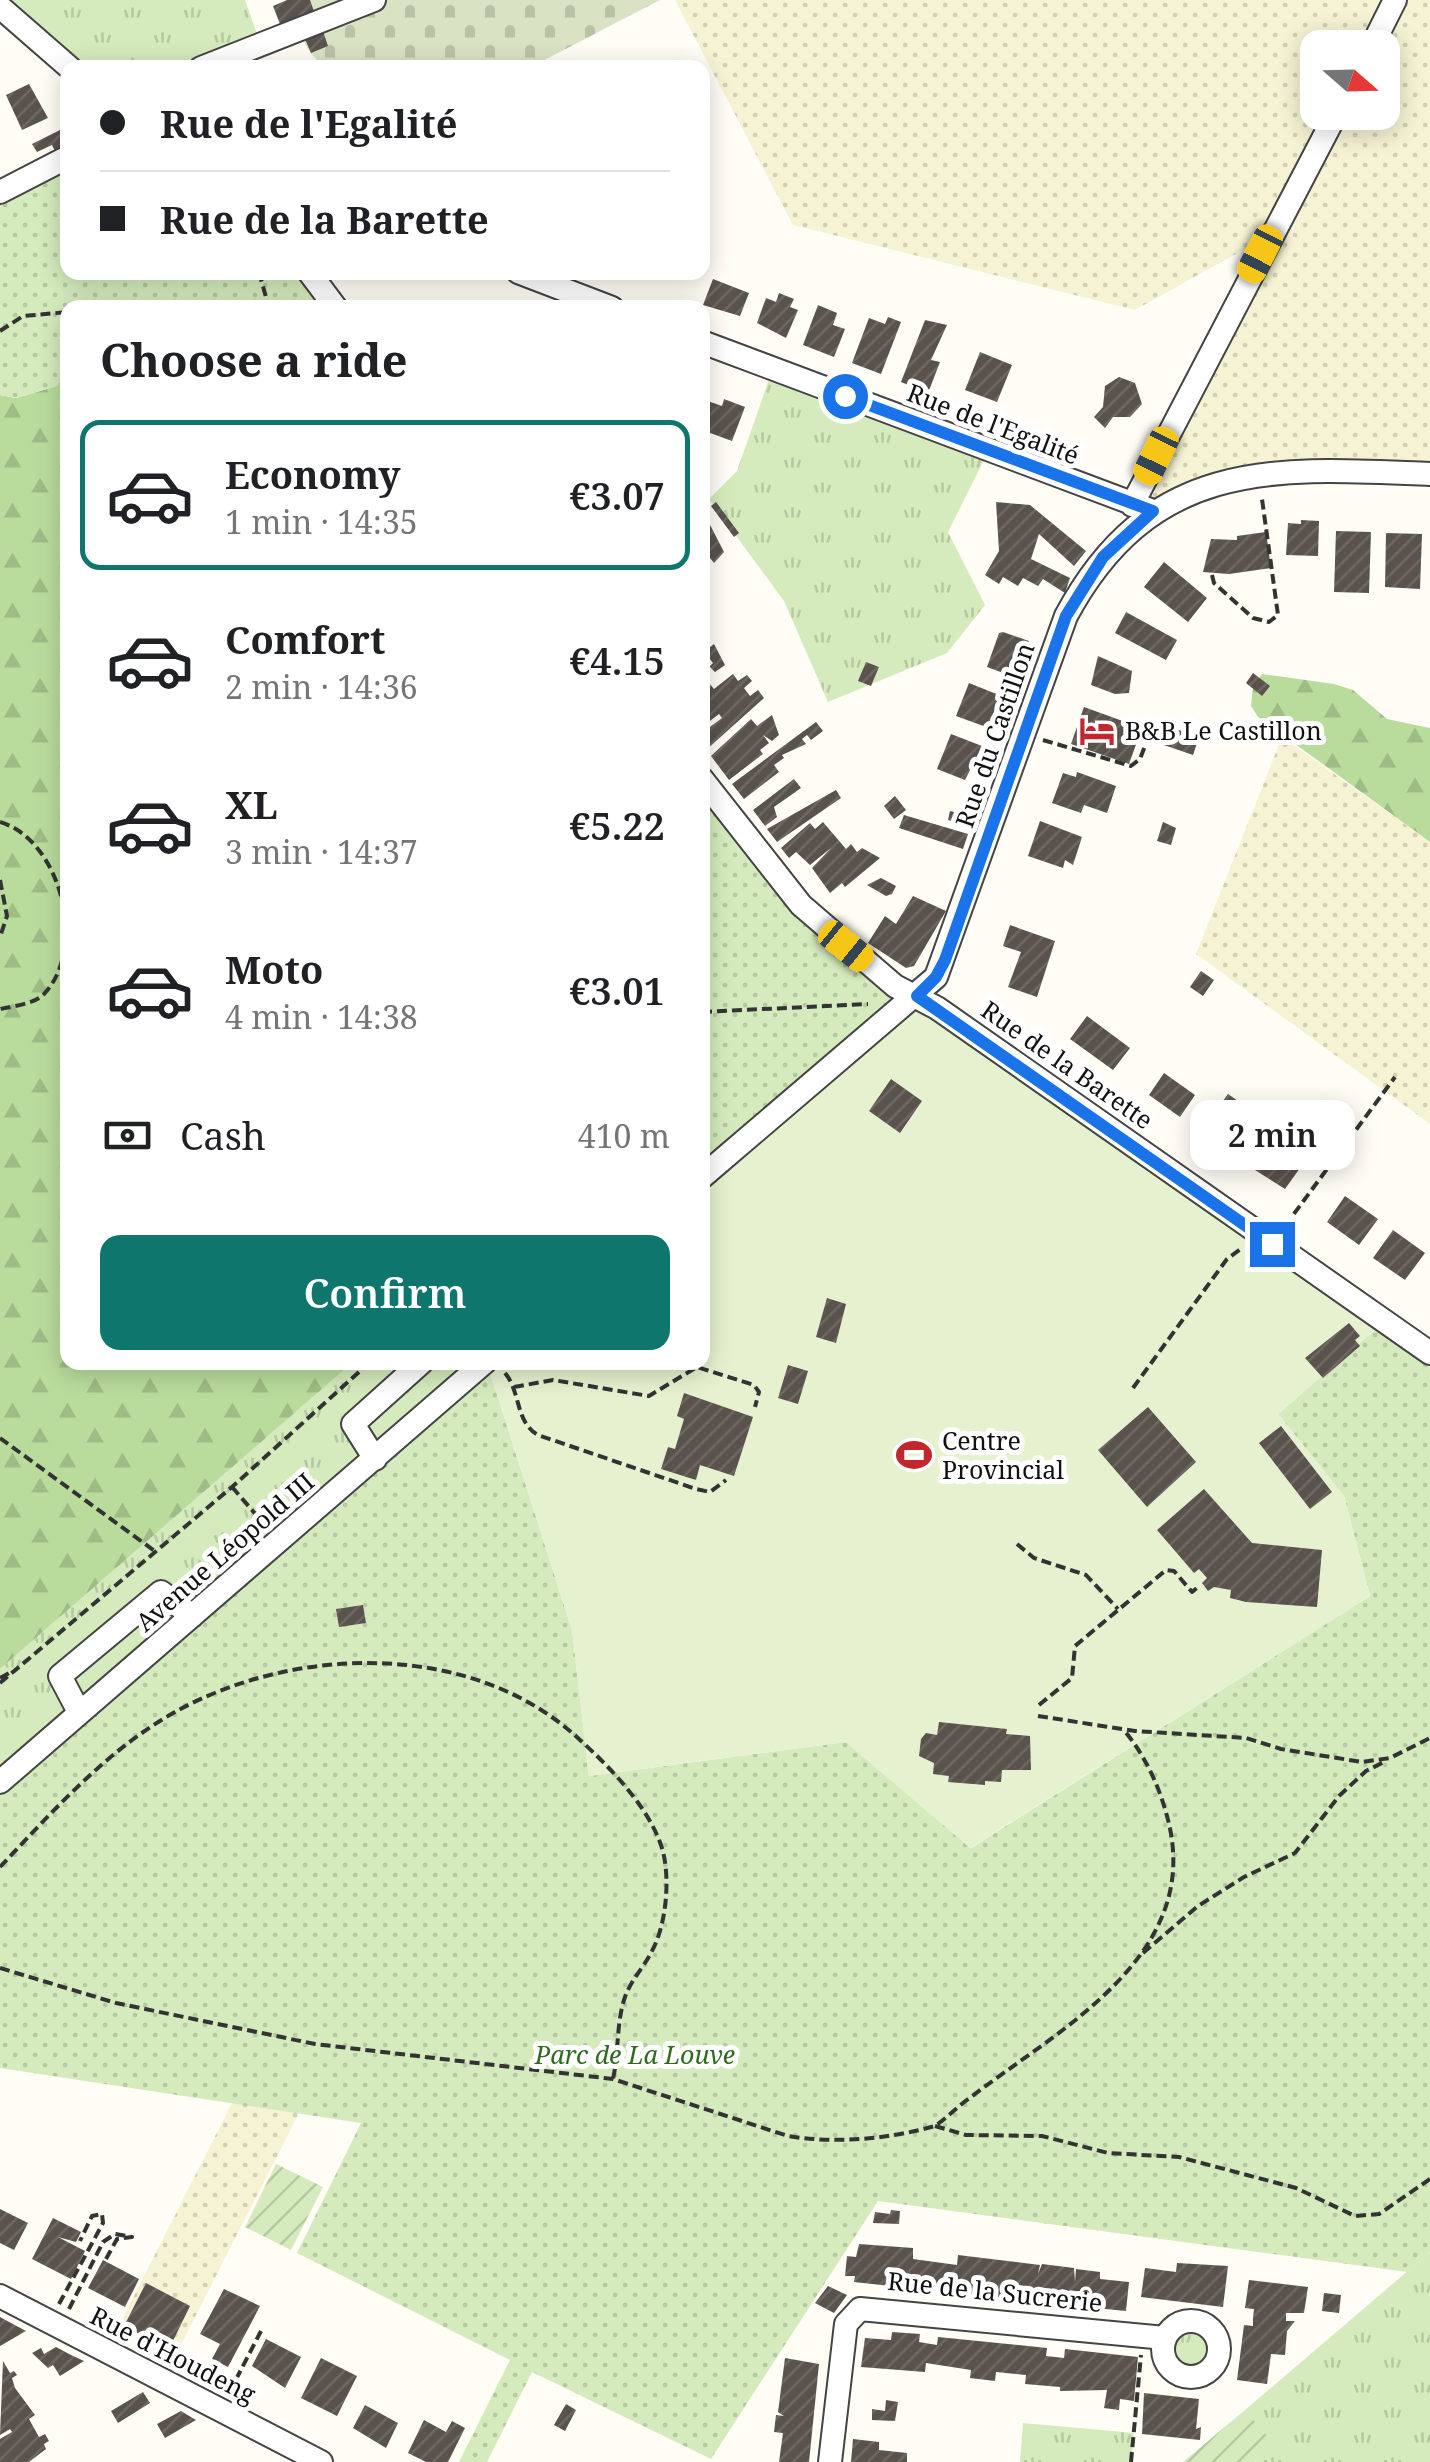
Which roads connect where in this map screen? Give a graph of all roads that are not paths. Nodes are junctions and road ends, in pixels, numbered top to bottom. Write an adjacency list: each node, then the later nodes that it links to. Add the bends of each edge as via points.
1 (374, 0): 6 (street)
2 (1396, 0): 4 (street)
3 (0, 7): 5 (street)
4 (1380, 30)
5 (61, 60)
6 (221, 60)
7 (1328, 130): 14 (street, Rue du Castillon)
8 (60, 160): 9 (street)
9 (0, 192)
10 (539, 280): 11 (street)
11 (591, 300)
12 (710, 345): 14 (street, Rue de l'Egalité)
13 (1430, 474): 14 (street, via 1259,474)
14 (1143, 508): 16 (street, Rue du Castillon, via 1066,616 945,960)
15 (710, 789): 16 (street, Rue de la Barette, via 801,906)
16 (913, 999): 17 (street); 18 (street, Rue de la Barette)
17 (710, 1170)
18 (1430, 1353)
19 (413, 1370): 21 (street, via 353,1424)
20 (476, 1370): 21 (street, Avenue Léopold III)
21 (375, 1459): 22 (street, Avenue Léopold III)
22 (192, 1616): 23 (street, Avenue Léopold III); 23 (street, via 161,1592 60,1676)
23 (80, 1712): 24 (street, Avenue Léopold III)
24 (0, 1782)
25 (0, 2296): 27 (street, Rue d'Houdeng)
26 (1154, 2337): 29 (street, Rue de la Sucrerie, via 860,2309 846,2324)
27 (293, 2456): 28 (street, Rue d'Houdeng)
28 (321, 2462)
29 (830, 2462)

